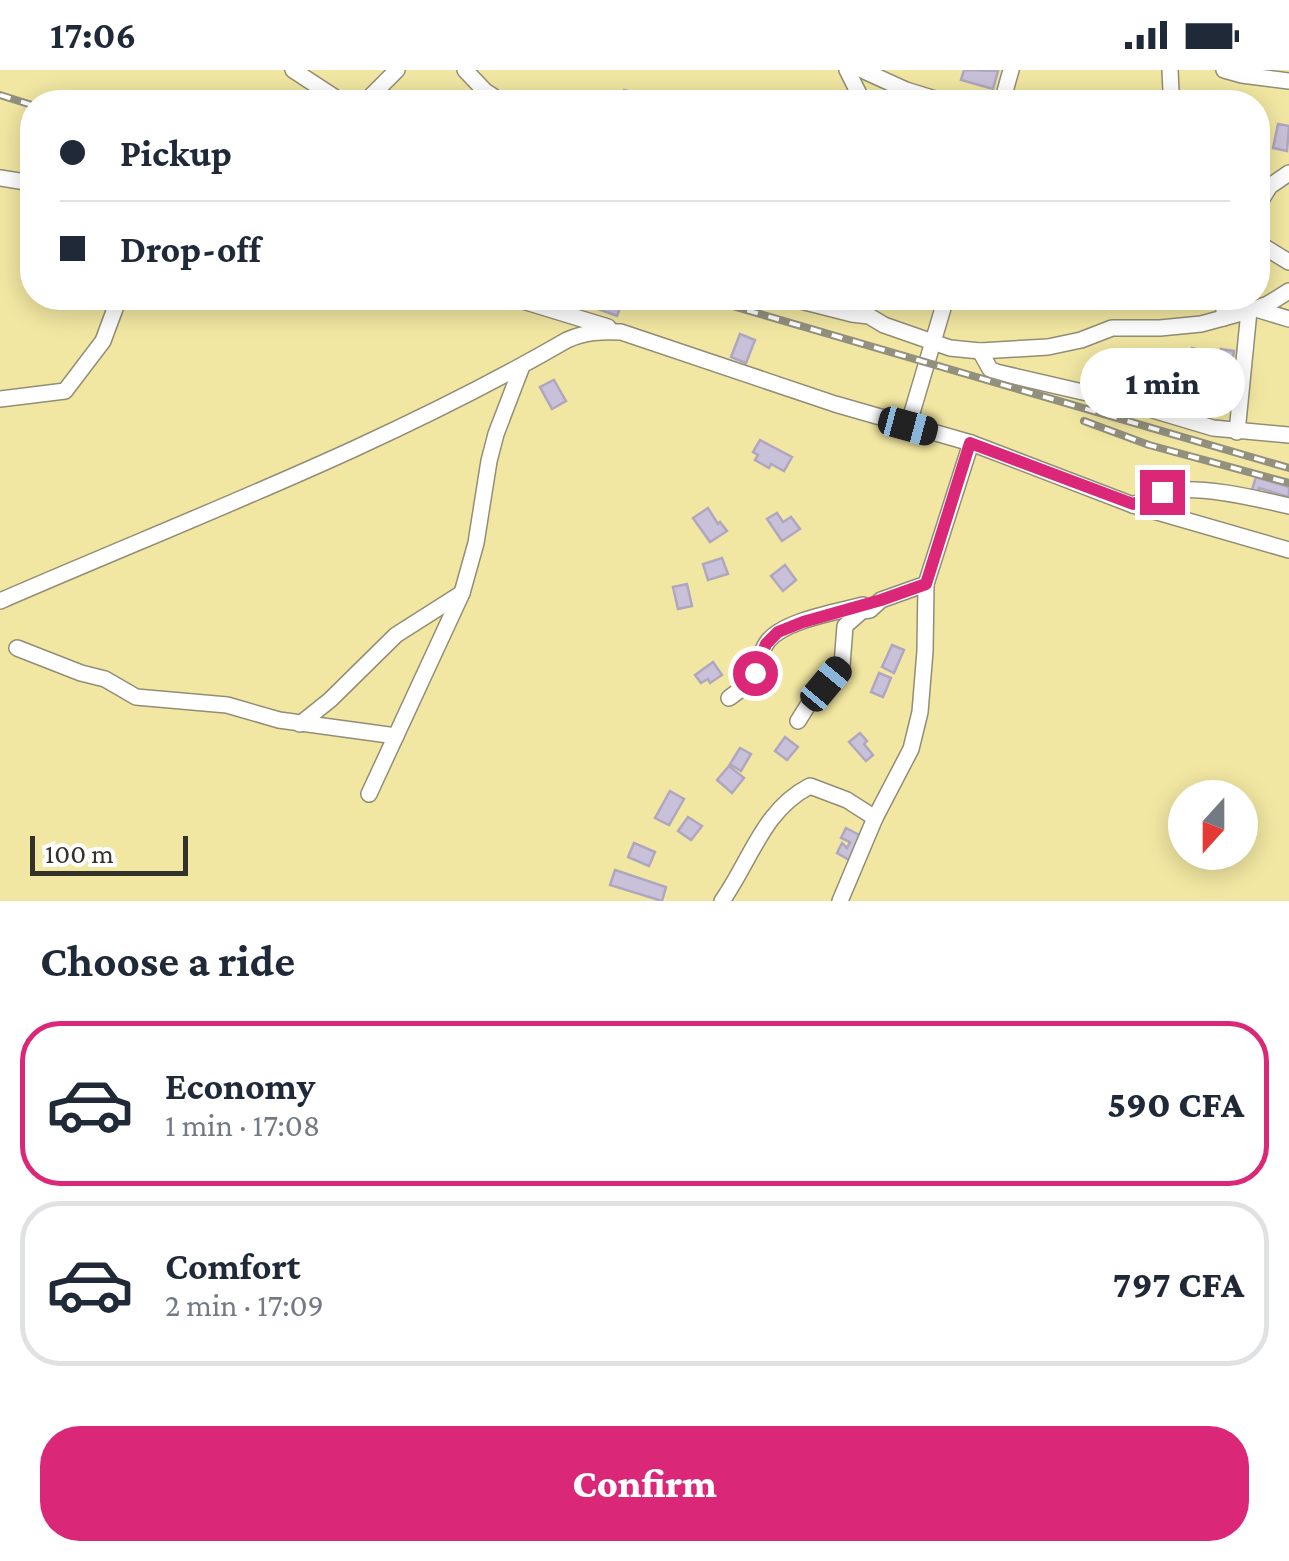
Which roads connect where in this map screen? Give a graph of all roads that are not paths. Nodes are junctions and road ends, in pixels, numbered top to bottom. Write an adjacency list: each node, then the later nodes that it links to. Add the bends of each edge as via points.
1 (293, 70): 7 (street)
2 (397, 70): 8 (street)
3 (465, 70): 9 (street)
4 (862, 70): 10 (street)
5 (1224, 70): 6 (street)
6 (1289, 81)
7 (324, 90)
8 (377, 90)
9 (484, 90)
10 (906, 90)
11 (115, 310): 23 (street, via 103,341 65,391)
12 (551, 310): 19 (street)
13 (836, 310): 20 (street)
14 (942, 310): 20 (street)
15 (1224, 310): 17 (street)
16 (1252, 310): 17 (street); 18 (street); 25 (street)
17 (1224, 318): 21 (street, via 1112,328 1048,347)
18 (1289, 319)
19 (621, 332): 22 (street, via 579,334); 24 (street)
20 (932, 341): 21 (street); 24 (street)
21 (980, 351): 25 (street, via 996,372)
22 (522, 366): 32 (street, via 496,434); 34 (street, via 322,465)
23 (0, 399)
24 (908, 426): 27 (street)
25 (1237, 432): 26 (street)
26 (1289, 435)
27 (970, 443): 28 (street); 31 (street)
28 (1133, 504): 29 (street, via 1186,490); 30 (street)
29 (1289, 506)
30 (1289, 550)
31 (926, 584): 33 (street); 41 (street, via 916,729)
32 (462, 593): 38 (street, via 396,635); 39 (street)
33 (881, 600): 36 (street, via 778,632 749,682); 37 (street, via 845,626 842,666)
34 (0, 601)
35 (18, 648): 38 (street, via 136,697 227,705)
36 (729, 698)
37 (798, 721)
38 (300, 724): 39 (street)
39 (396, 736): 40 (street)
40 (369, 794)
41 (875, 818): 42 (street, via 836,795 810,786 802,790 771,817); 43 (street)
42 (722, 901)
43 (840, 901)

